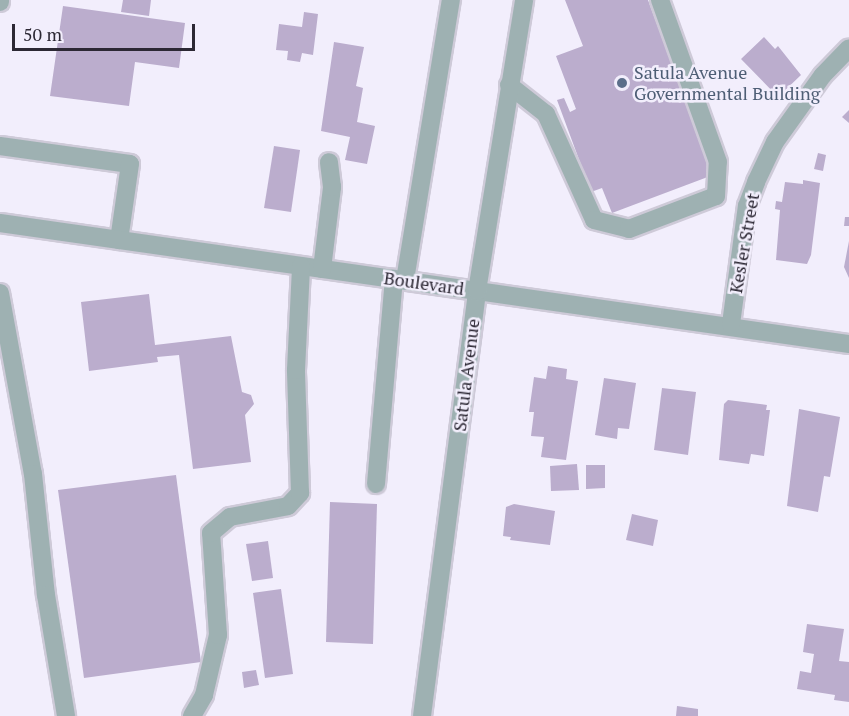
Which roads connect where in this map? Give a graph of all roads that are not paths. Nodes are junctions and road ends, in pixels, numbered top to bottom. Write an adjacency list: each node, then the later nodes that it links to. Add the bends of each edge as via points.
1 (451, 0): 12 (street)
2 (524, 0): 5 (street, Satula Avenue)
3 (660, 0): 5 (street, via 718,162 716,196 629,229 594,220 546,114)
4 (849, 48): 15 (street, Kesler Street, via 823,75 775,142 756,182 747,206)
5 (510, 85): 13 (street, Satula Avenue)
6 (0, 146): 9 (street, via 129,164)
7 (329, 162): 11 (street, via 332,187)
8 (0, 223): 9 (street, Boulevard)
9 (119, 240): 10 (street, Boulevard)
10 (301, 266): 11 (street, Boulevard); 19 (street, via 296,360 300,493 288,506 230,517 211,533 218,635 204,695)
11 (322, 269): 12 (street, Boulevard)
12 (399, 280): 13 (street, Boulevard); 17 (street)
13 (477, 291): 15 (street, Boulevard); 20 (street, Satula Avenue)
14 (0, 292): 18 (street, via 31,463 46,595)
15 (731, 324): 16 (street, Boulevard)
16 (849, 344)
17 (376, 484)
18 (66, 716)
19 (192, 716)
20 (422, 716)

